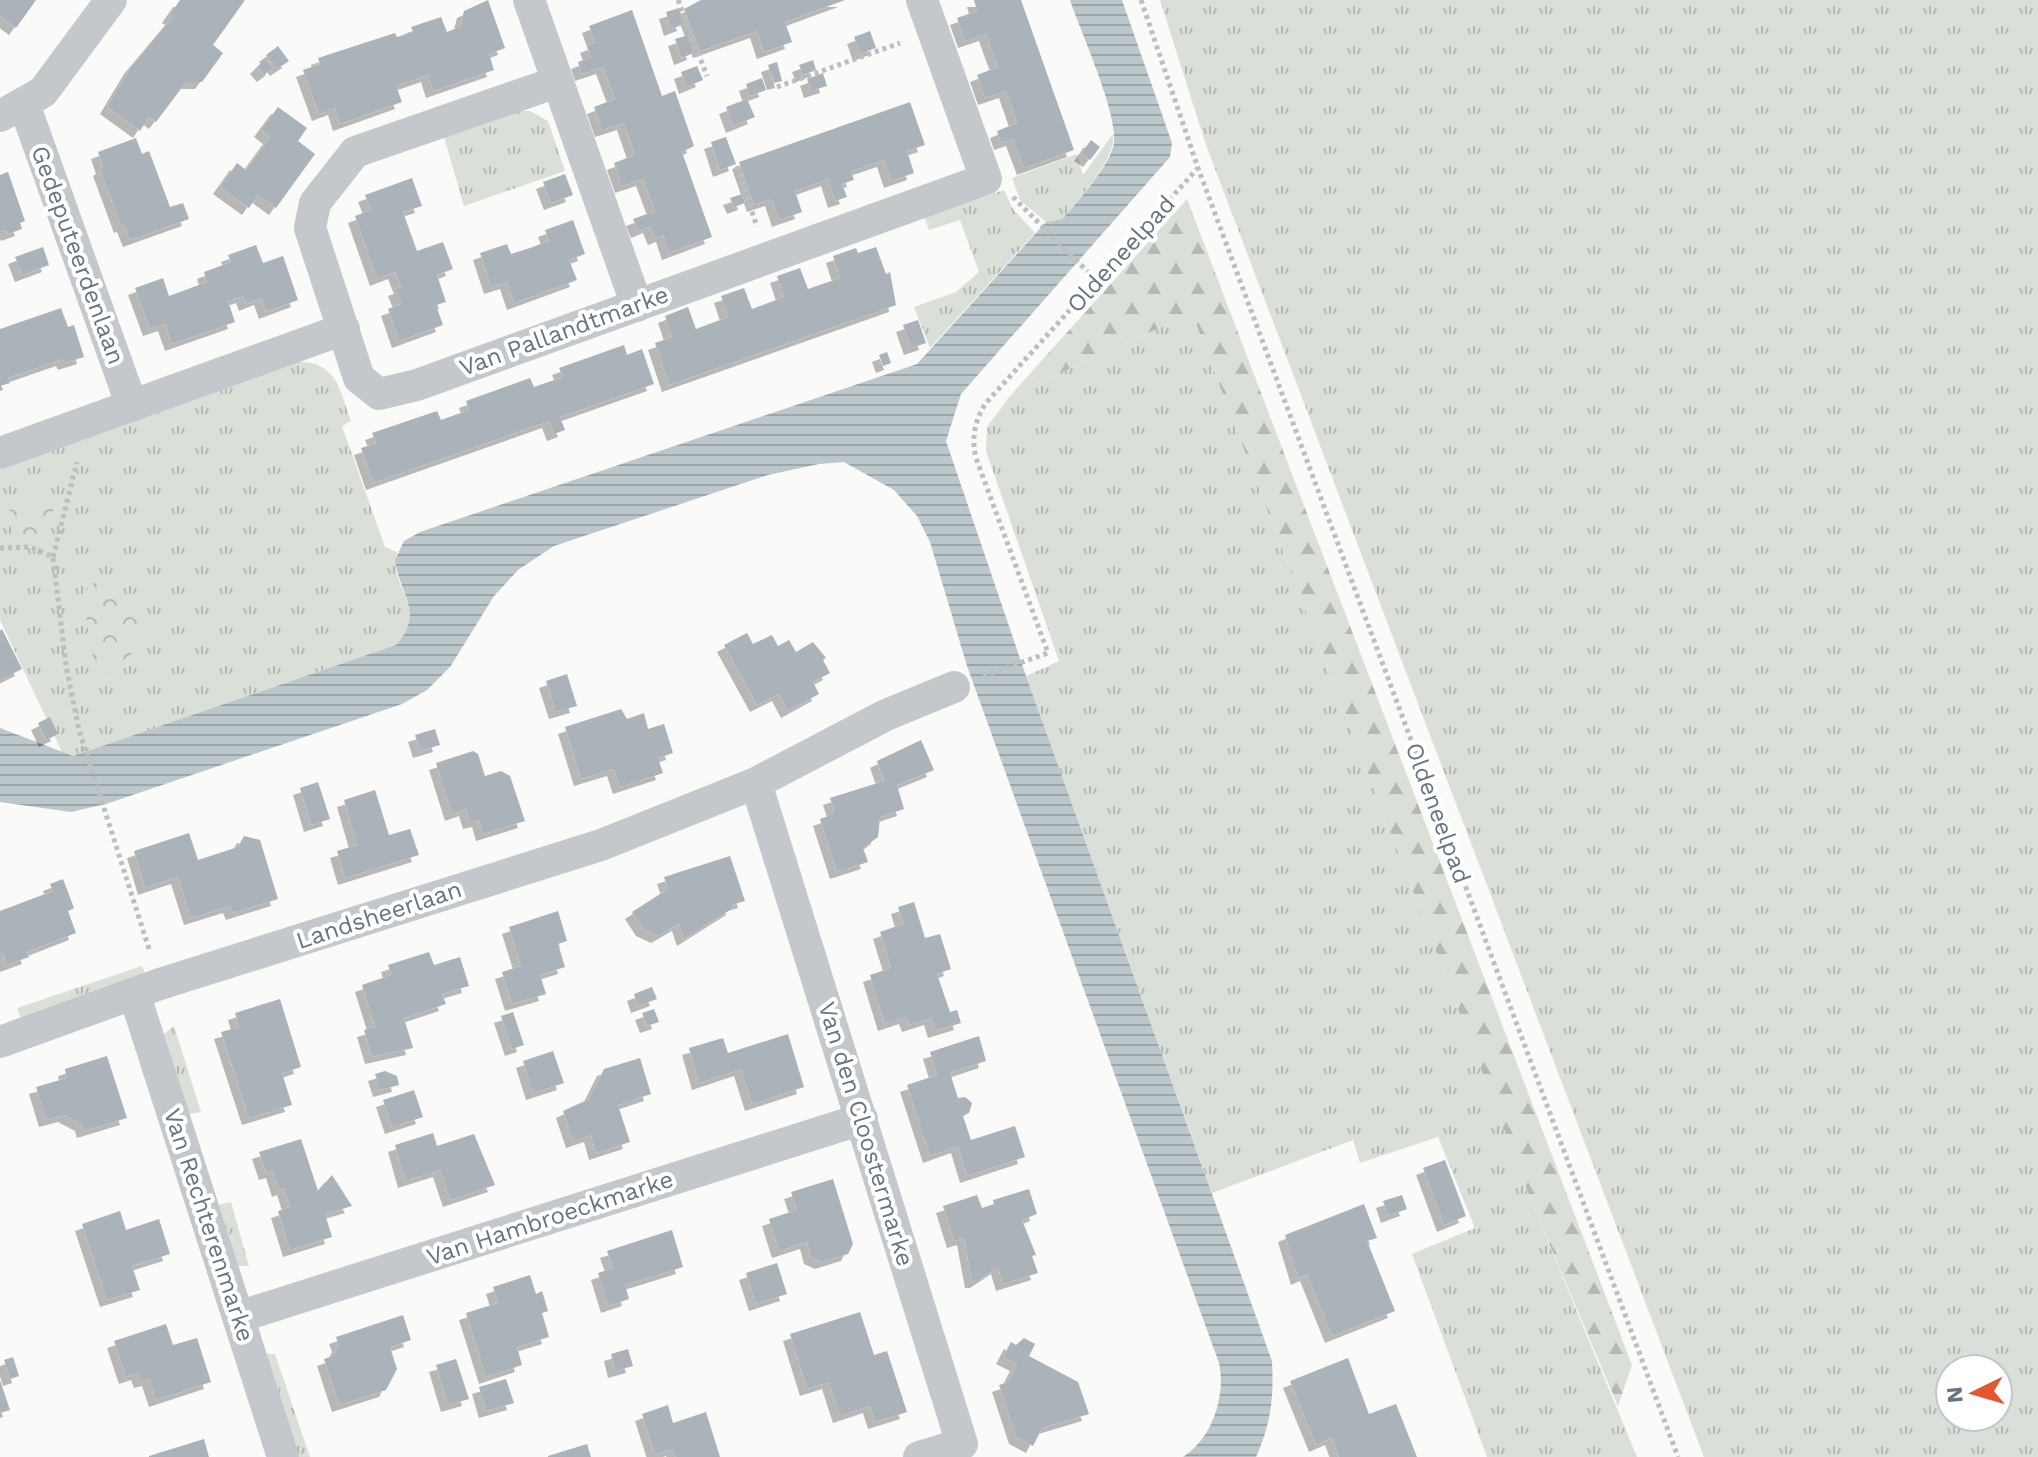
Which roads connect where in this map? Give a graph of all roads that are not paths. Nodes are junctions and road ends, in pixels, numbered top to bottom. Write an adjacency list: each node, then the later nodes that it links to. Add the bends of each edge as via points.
1 (111, 0): 5 (street, Gedeputeerdenlaan, via 43,92)
2 (922, 0): 6 (street, Van Pallandtmarke, via 986,179)
3 (536, 2): 4 (street)
4 (557, 82): 6 (street); 7 (street, via 355,152 315,203 310,228)
5 (12, 110): 8 (street, Gedeputeerdenlaan)
6 (637, 306): 7 (street, Van Pallandtmarke, via 379,394 359,378)
7 (344, 329): 8 (street)
8 (132, 406): 9 (street)
9 (0, 453)
10 (954, 687): 11 (street, via 886,715)
11 (756, 783): 12 (street, Landsheerlaan, via 601,845); 14 (street, Van den Cloostermarke)
12 (147, 989): 13 (street, Landsheerlaan); 15 (street, Van Rechterenmarke)
13 (0, 1042)
14 (862, 1119): 15 (street, Van Hambroeckmarke); 17 (street, Van den Cloostermarke, via 962,1444)
15 (238, 1317): 16 (street, Van Rechterenmarke)
16 (283, 1457)
17 (919, 1457)

